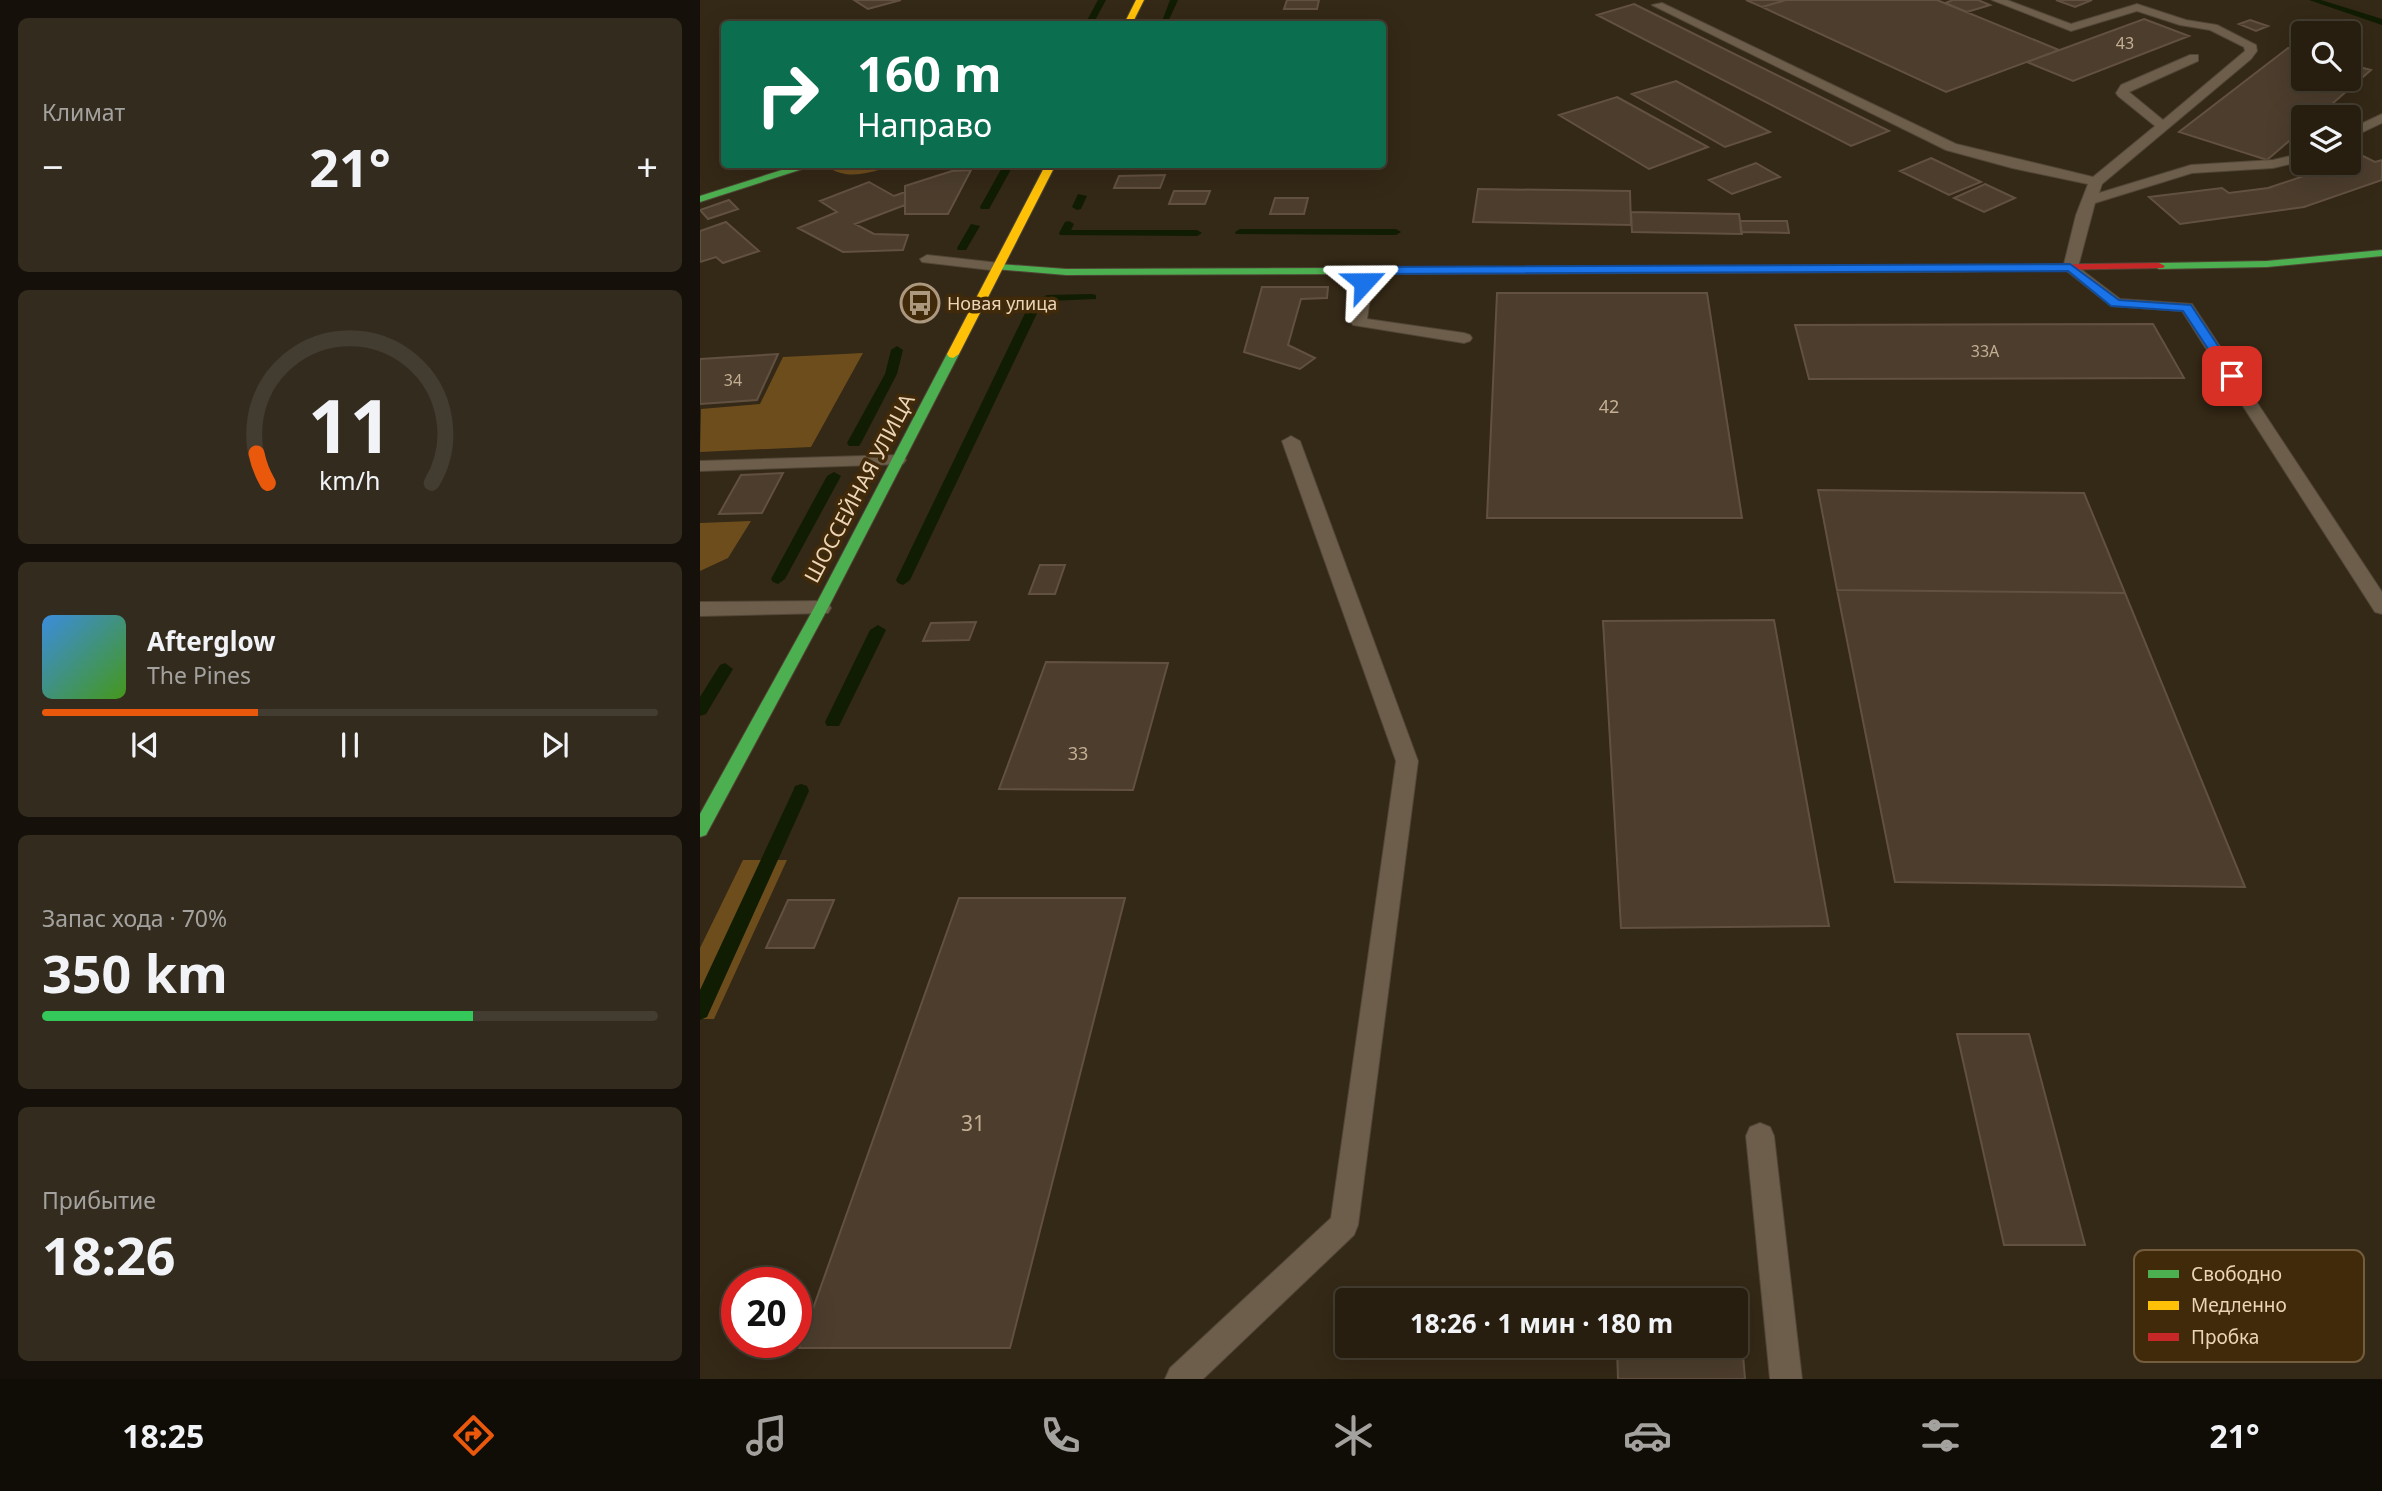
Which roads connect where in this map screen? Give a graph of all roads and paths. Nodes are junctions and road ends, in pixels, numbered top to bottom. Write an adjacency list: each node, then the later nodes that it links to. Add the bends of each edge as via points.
1 (1140, 0): 4 (street)
2 (1997, 0): 7 (lane, via 2071,28 2137,7 2184,23 2213,27 2250,45 2247,56)
3 (1658, 5): 12 (lane, via 1951,147)
4 (1130, 21)
5 (2194, 58): 7 (lane, via 2122,93)
6 (2382, 118): 8 (lane)
7 (2163, 126): 12 (lane)
8 (2361, 128)
9 (2291, 160): 14 (lane, via 2191,169)
10 (800, 168): 13 (street)
11 (1049, 168): 17 (street, ШОССЕЙНАЯ УЛИЦА)
12 (2096, 181): 14 (lane)
13 (700, 199)
14 (2089, 200): 18 (lane)
15 (2382, 253): 18 (street, via 2267,264)
16 (927, 259): 17 (lane)
17 (999, 267): 19 (street, via 1066,272); 22 (street, ШОССЕЙНАЯ УЛИЦА)
18 (2070, 268): 19 (street); 24 (lane, via 2116,303 2187,307)
19 (1367, 271): 20 (lane, via 1359,322)
20 (1464, 338)
21 (1291, 441): 29 (lane, via 1407,761 1344,1225)
22 (897, 460): 23 (lane); 25 (street, ШОССЕЙНАЯ УЛИЦА)
23 (700, 466)
24 (2382, 607)
25 (821, 608): 26 (lane); 27 (street, ШОССЕЙНАЯ УЛИЦА)
26 (700, 610)
27 (700, 830)
28 (1760, 1136): 30 (lane)
29 (1181, 1379)
30 (1786, 1379)

